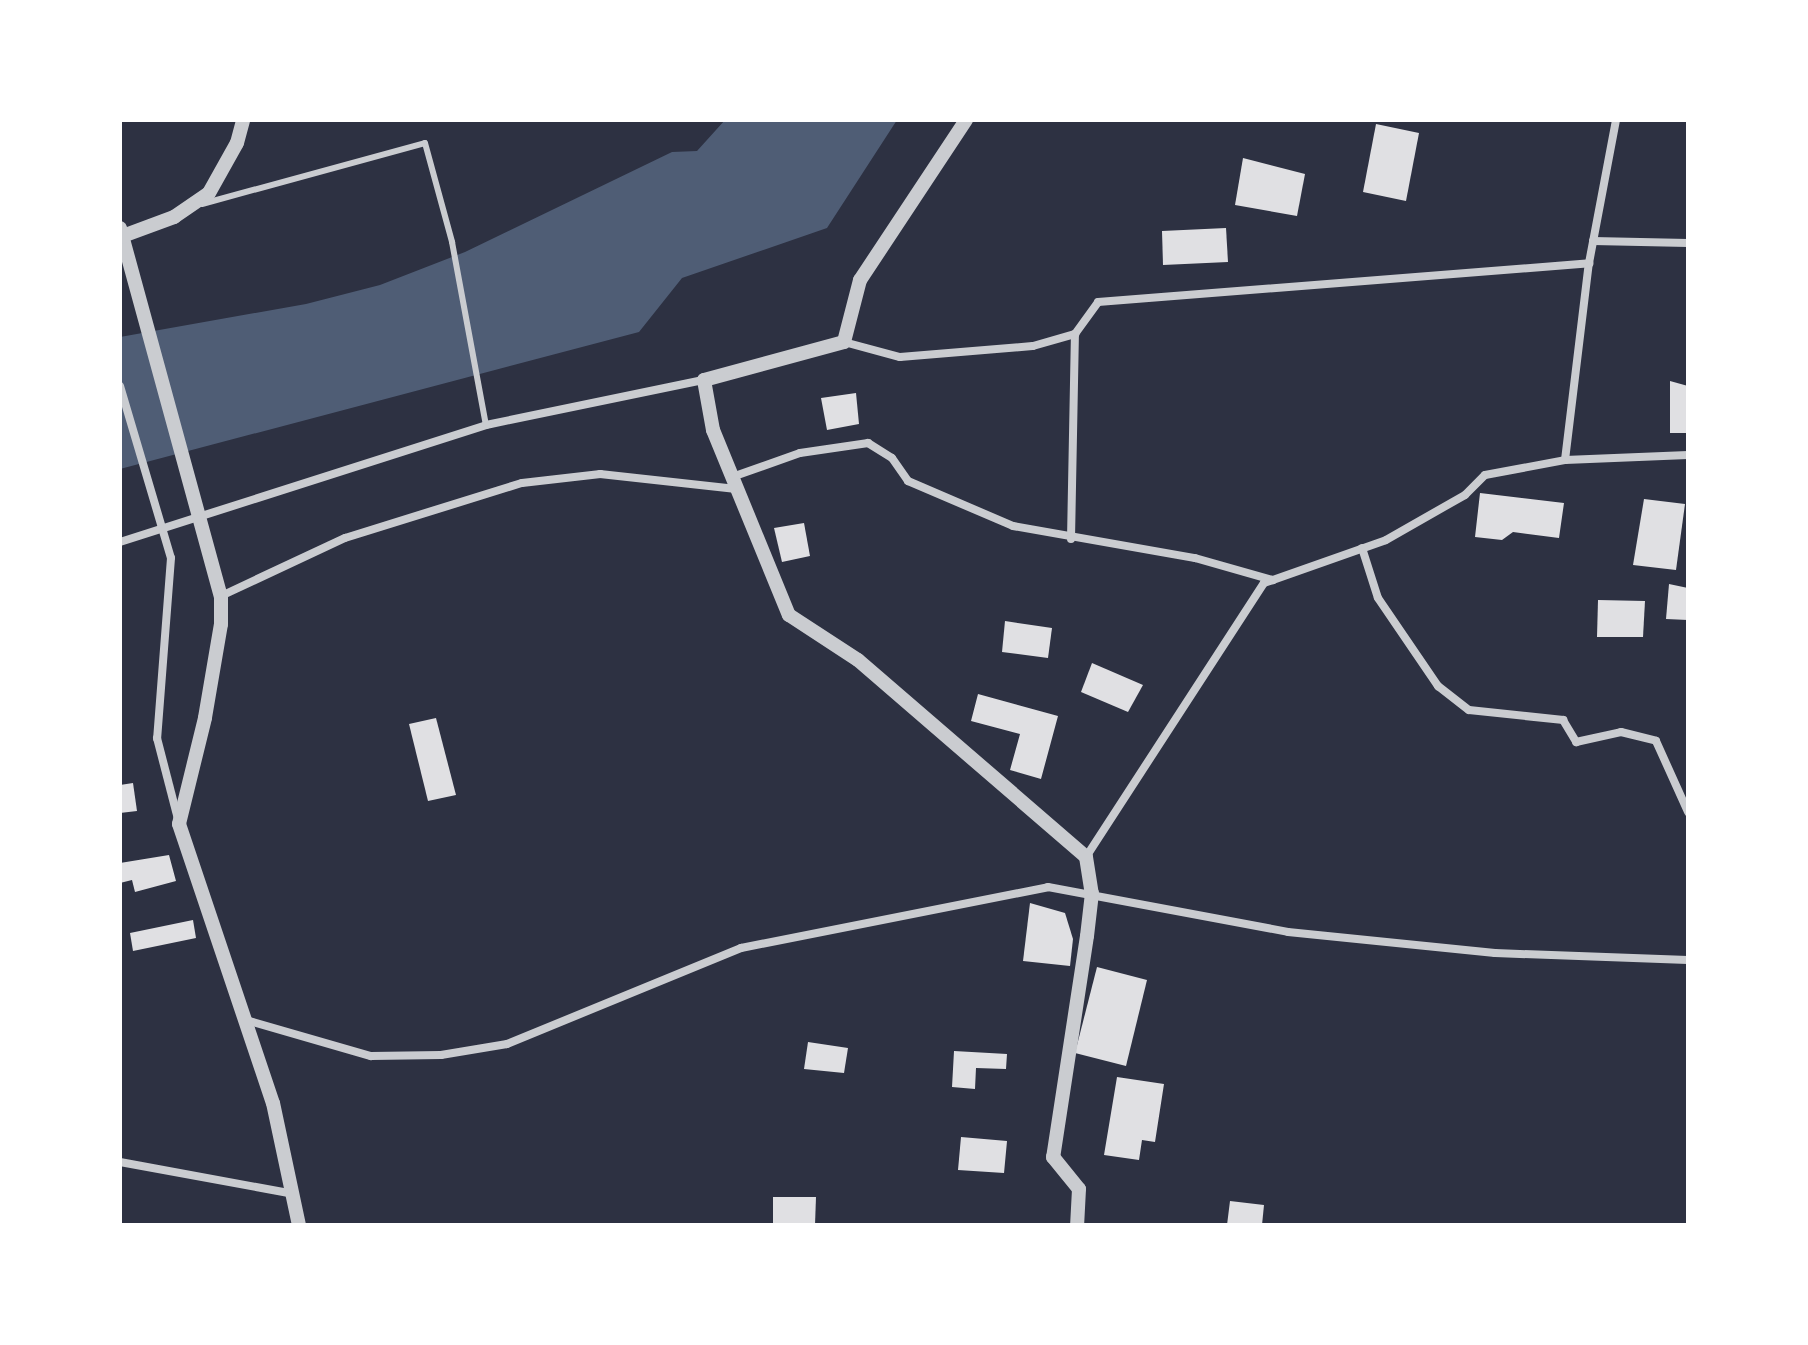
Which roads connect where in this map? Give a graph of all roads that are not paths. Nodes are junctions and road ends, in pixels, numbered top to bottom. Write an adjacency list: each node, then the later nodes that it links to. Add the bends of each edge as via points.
1 (243, 120): 4 (street, via 237,143 209,193)
2 (966, 120): 11 (street, via 860,280)
3 (1616, 120): 7 (street)
4 (187, 208): 6 (street); 14 (lane, via 425,143 452,242)
5 (120, 228): 23 (street)
6 (120, 237)
7 (1593, 241): 8 (street); 9 (street)
8 (1688, 243)
9 (1589, 263): 10 (street, via 1098,302); 16 (street)
10 (1075, 334): 11 (street, via 1033,346 900,357); 19 (street)
11 (844, 342): 12 (street)
12 (704, 380): 14 (street); 17 (street, via 713,430)
13 (120, 386): 18 (street)
14 (486, 425): 18 (street)
15 (1688, 455): 16 (street)
16 (1565, 460): 21 (street, via 1485,475 1465,495)
17 (734, 483): 19 (street, via 800,453 868,443 892,458 908,481 1013,526); 23 (street, via 600,474 522,483 345,538); 26 (street, via 789,615 858,660)
18 (162, 531): 20 (street); 25 (street, via 171,558 157,738)
19 (1071, 539): 22 (street, via 1195,558)
20 (120, 542)
21 (1362, 548): 22 (street); 24 (street, via 1378,598 1438,686 1469,710 1563,720 1576,742 1621,732 1656,741)
22 (1273, 580): 26 (street, via 1264,583)
23 (221, 596): 25 (street, via 205,718)
24 (1688, 812)
25 (179, 824): 29 (street)
26 (1086, 857): 27 (street)
27 (1092, 893): 28 (street, via 1304,934 1495,953); 29 (street, via 1048,887 741,948 507,1044 441,1055 371,1056); 33 (street, via 1053,1157 1079,1189)
28 (1688, 960)
29 (246, 1020): 31 (street)
30 (120, 1162): 31 (street)
31 (295, 1194): 32 (street)
32 (299, 1225)
33 (1077, 1225)

